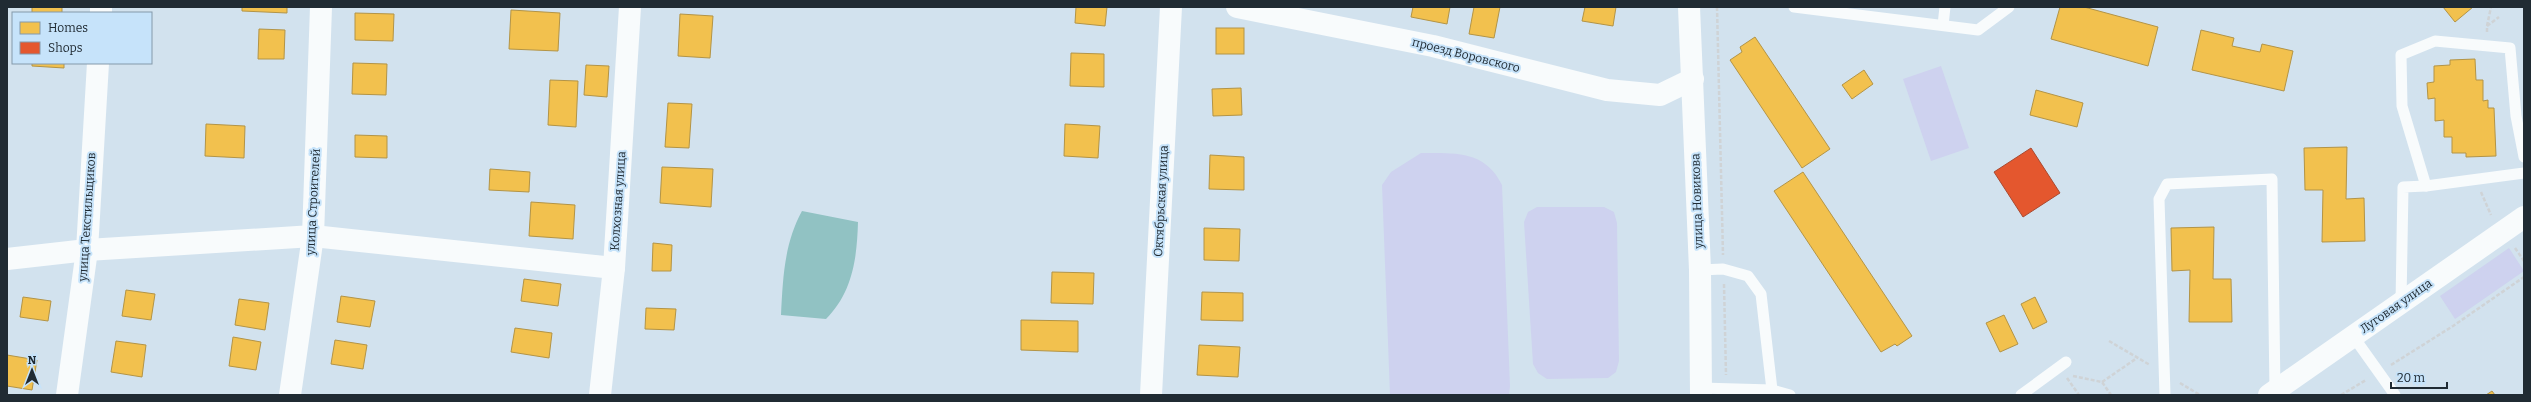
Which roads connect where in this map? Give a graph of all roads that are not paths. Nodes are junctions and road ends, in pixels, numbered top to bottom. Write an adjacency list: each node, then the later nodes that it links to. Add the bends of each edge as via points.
1 (320, 7): 16 (street, улица Строителей)
2 (630, 7): 19 (street, Колхозная улица)
3 (1171, 7): 30 (street, Октябрьская улица)
4 (1237, 7): 11 (street, проезд Воровского, via 1433,46 1607,90 1660,95)
5 (1689, 7): 11 (street, улица Новикова)
6 (1794, 7): 9 (lane)
7 (1945, 7): 9 (lane)
8 (2009, 7): 9 (lane, via 1978,30)
9 (1942, 26)
10 (98, 64): 17 (street, улица Текстильщиков)
11 (1693, 80): 20 (street, улица Новикова)
12 (2524, 157): 14 (lane, via 2516,116 2510,48 2435,41 2401,55 2402,106)
13 (2524, 173): 14 (lane)
14 (2426, 186): 21 (lane, via 2403,186)
15 (2524, 217): 21 (street, Луговая улица)
16 (313, 236): 17 (street); 19 (street); 28 (street, улица Строителей)
17 (87, 250): 18 (street); 27 (street, улица Текстильщиков)
18 (7, 259)
19 (614, 268): 29 (street, Колхозная улица)
20 (1700, 270): 24 (lane, via 1723,269 1748,276 1761,294); 25 (street, улица Новикова)
21 (2401, 303): 22 (street, Луговая улица)
22 (2353, 336): 26 (street, Луговая улица); 34 (lane)
23 (2066, 362): 32 (lane)
24 (1772, 390): 25 (lane, via 1726,388); 31 (lane)
25 (1701, 392)
26 (2272, 393): 33 (lane, via 2272,179 2167,184 2159,199)
27 (67, 395)
28 (290, 395)
29 (600, 395)
30 (1151, 395)
31 (1790, 395)
32 (2021, 395)
33 (2165, 395)
34 (2395, 395)

